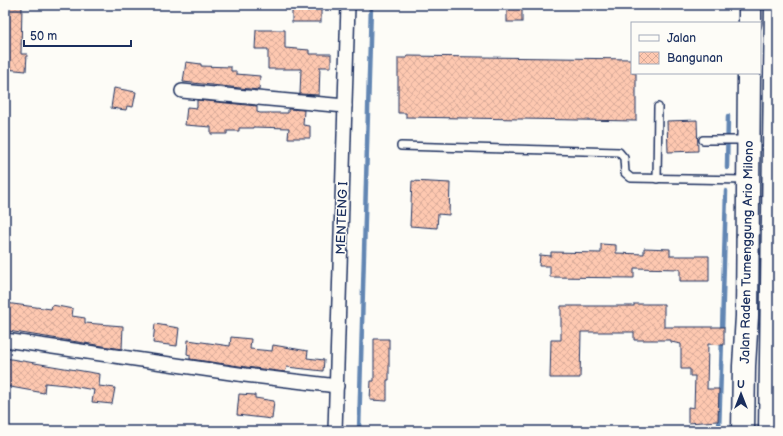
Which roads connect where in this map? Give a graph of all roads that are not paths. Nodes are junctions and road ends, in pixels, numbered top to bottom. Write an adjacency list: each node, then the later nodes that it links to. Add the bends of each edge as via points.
1 (348, 5): 8 (street, MENTENG I)
2 (750, 5): 4 (highway)
3 (777, 18): 6 (highway, Jalan Raden Tumenggung Ario Milono)
4 (750, 22)
5 (749, 74): 11 (highway, Jalan Raden Tumenggung Ario Milono)
6 (776, 86): 15 (highway, Jalan Raden Tumenggung Ario Milono)
7 (182, 91): 8 (street)
8 (345, 106): 19 (street, MENTENG I)
9 (658, 107): 13 (lane)
10 (703, 140): 11 (lane)
11 (748, 140): 14 (highway, Jalan Raden Tumenggung Ario Milono)
12 (401, 146): 13 (lane, via 619,152 624,158 625,173 631,178)
13 (658, 179): 14 (lane)
14 (748, 180): 17 (highway, Jalan Raden Tumenggung Ario Milono)
15 (775, 299): 18 (highway, Jalan Raden Tumenggung Ario Milono)
16 (5, 340): 19 (street)
17 (744, 366): 18 (highway); 21 (highway, Jalan Raden Tumenggung Ario Milono)
18 (774, 366): 22 (highway, Jalan Raden Tumenggung Ario Milono)
19 (337, 386): 20 (street, MENTENG I)
20 (335, 431)
21 (743, 431)
22 (770, 431)

